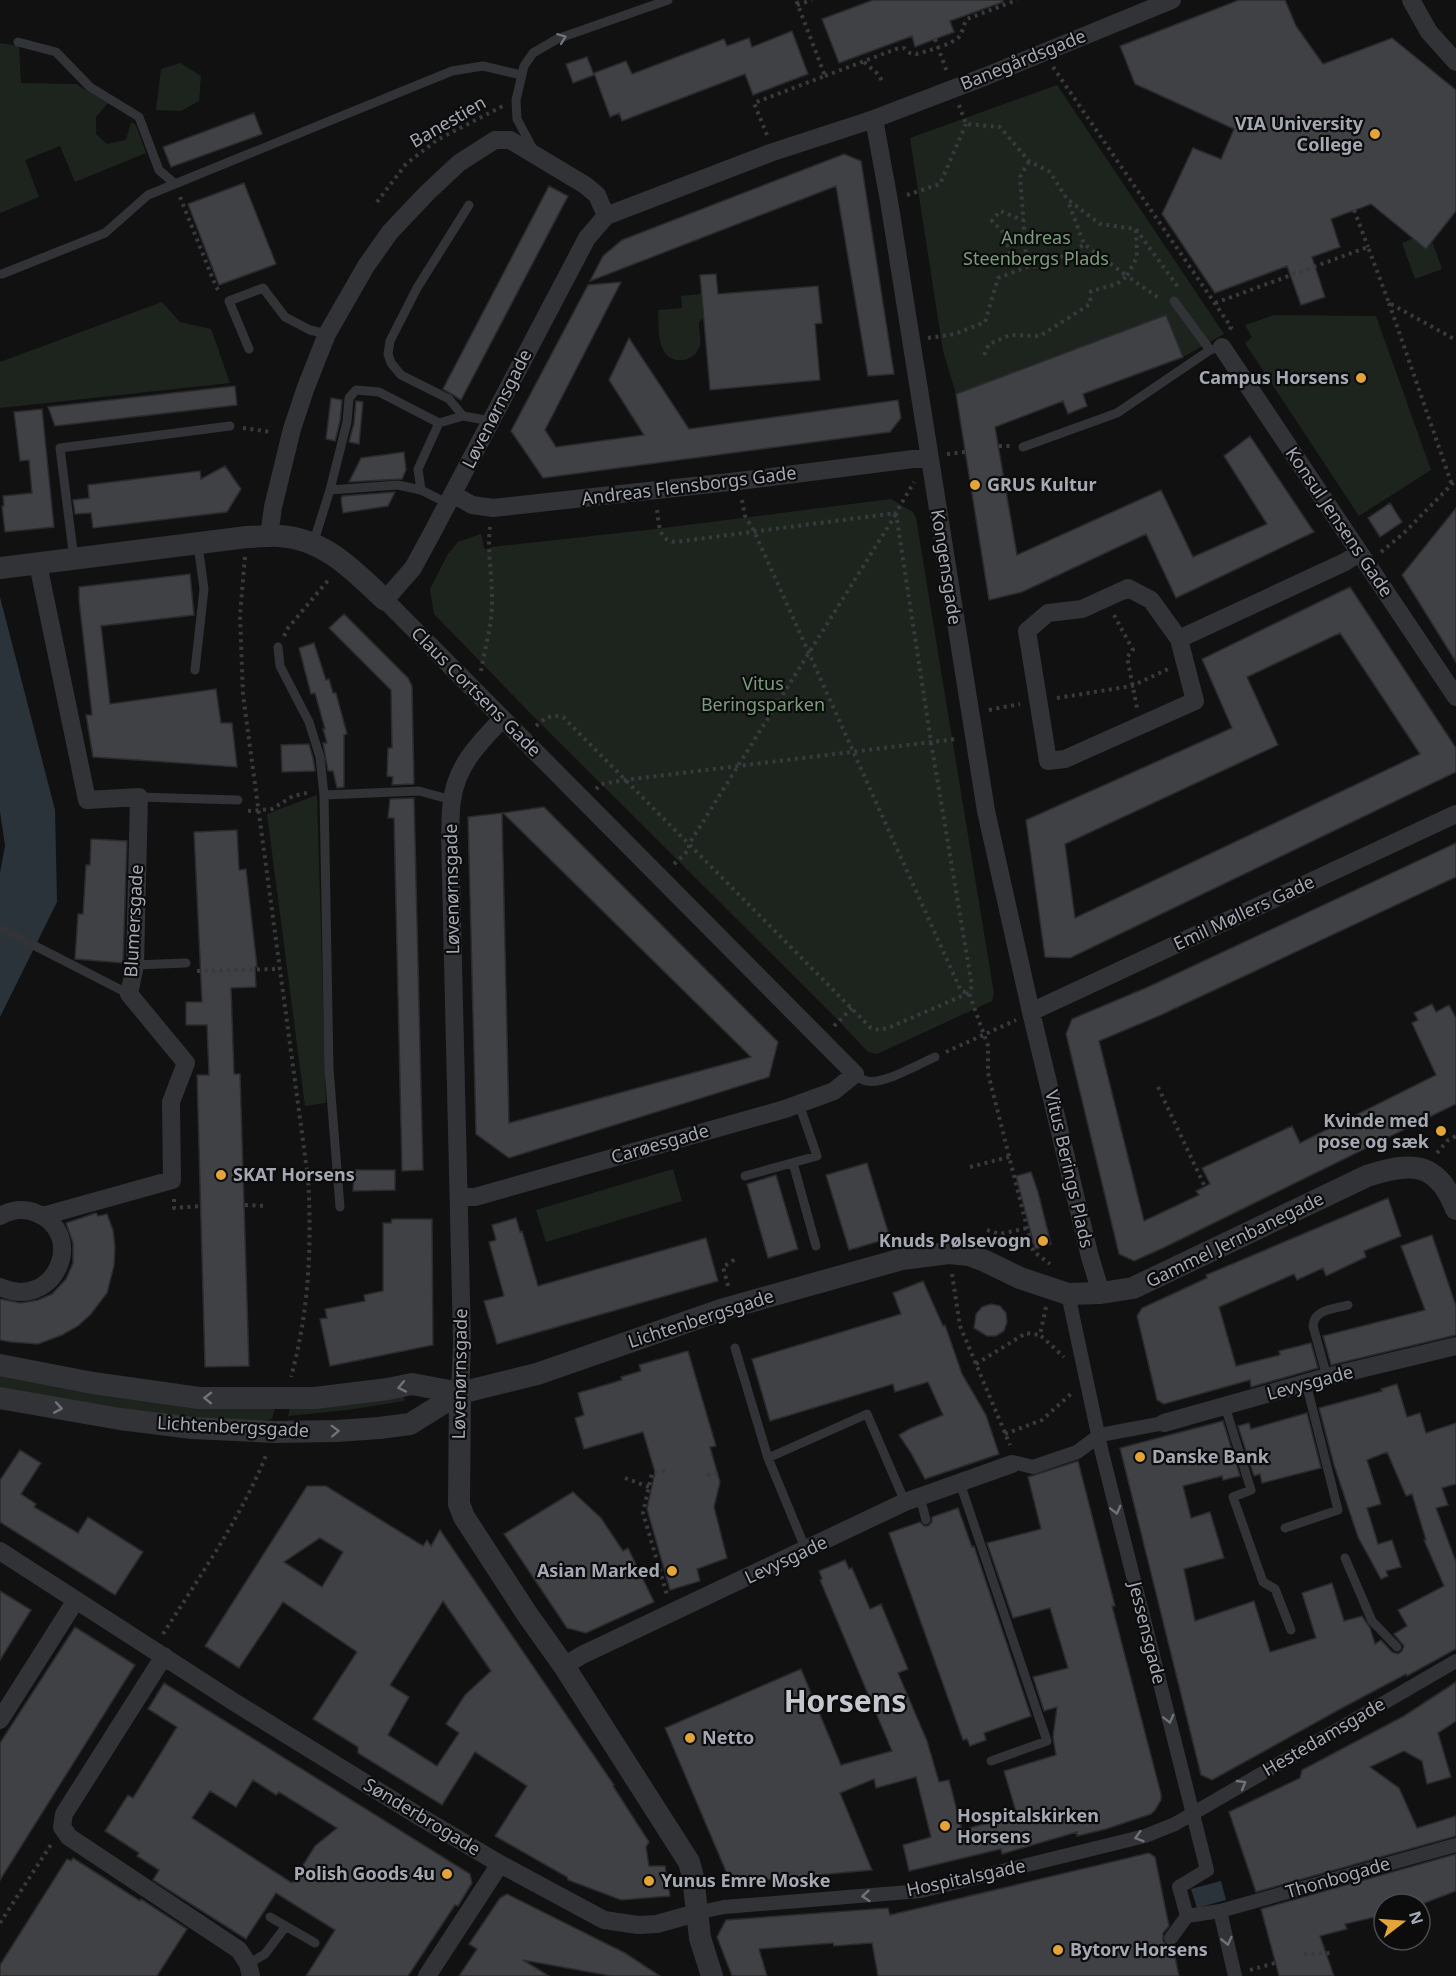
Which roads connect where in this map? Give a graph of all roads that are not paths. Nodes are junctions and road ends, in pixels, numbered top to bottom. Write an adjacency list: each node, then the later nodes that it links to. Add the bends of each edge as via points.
1 (668, 0): 6 (lane, one-way to 1, via 533,53 546,44)
2 (1411, 0): 5 (street, via 1429,32)
3 (1166, 1): 7 (street, Banegårdsgade)
4 (18, 42): 9 (lane, via 57,52 90,87 139,117 159,170)
5 (1456, 62)
6 (521, 75): 8 (lane, via 516,100 518,119); 9 (lane, via 483,66 452,71)
7 (874, 119): 11 (street, Løvenørnsgade, via 774,152); 22 (street, Kongensgade)
8 (538, 157): 11 (street, via 597,195); 14 (street, via 510,140 495,140 459,163 390,232)
9 (176, 184): 12 (lane, via 148,195 105,232)
10 (469, 205): 17 (lane, via 417,288 390,341 388,354 401,375 448,399)
11 (606, 216): 18 (street, Løvenørnsgade, via 581,246)
12 (2, 274)
13 (1174, 301): 16 (lane)
14 (327, 334): 15 (lane, via 285,317 263,288 229,301); 26 (street, via 292,429 273,507)
15 (249, 349)
16 (1216, 349): 21 (lane, via 1117,413); 29 (street, Konsul Jensens Gade)
17 (463, 416): 18 (lane); 19 (lane)
18 (491, 421): 25 (street, Løvenørnsgade)
19 (439, 423): 23 (lane, via 378,392 356,390 349,398); 24 (lane, via 418,469)
20 (230, 426): 30 (lane, via 60,448)
21 (1023, 447)
22 (929, 457): 25 (street, Andreas Flensborgs Gade, via 493,508); 48 (street, Kongensgade, via 986,811)
23 (330, 490): 24 (lane, via 398,484); 28 (lane)
24 (422, 490): 25 (lane)
25 (450, 499): 33 (street, Løvenørnsgade, via 412,568)
26 (258, 537): 27 (street, Claus Cortsens Gade); 28 (street, Claus Cortsens Gade, via 299,538)
27 (198, 543): 30 (street, Claus Cortsens Gade); 36 (lane, via 204,590)
28 (313, 544): 33 (street, Claus Cortsens Gade, via 344,561)
29 (1362, 558): 34 (street, via 1345,561); 37 (street, Konsul Jensens Gade)
30 (74, 559): 31 (street, Claus Cortsens Gade)
31 (38, 564): 32 (street, Claus Cortsens Gade); 40 (street, via 87,800)
32 (6, 567)
33 (385, 600): 38 (street, Claus Cortsens Gade)
34 (1179, 639): 34 (street, via 1195,701 1065,759 1048,761 1027,631 1048,613 1082,609 1128,588 1151,600)
35 (278, 647): 39 (lane, via 280,666 309,722 320,757)
36 (195, 670)
37 (1455, 693)
38 (502, 719): 42 (street, Løvenørnsgade, via 464,763); 50 (street, Claus Cortsens Gade)
39 (324, 795): 42 (lane, via 419,791); 55 (lane, via 329,1069)
40 (139, 797): 41 (lane); 46 (street, Blumersgade)
41 (238, 800)
42 (452, 800): 54 (street, Løvenørnsgade)
43 (1456, 814): 48 (street, Emil Møllers Gade)
44 (0, 928): 47 (lane)
45 (186, 963): 46 (lane)
46 (135, 964): 47 (street, Blumersgade)
47 (129, 994): 58 (street, Blumersgade, via 186,1063 171,1101 172,1180)
48 (1031, 1012): 62 (street, Vitus Berings Plads)
49 (934, 1057): 50 (lane, via 870,1082)
50 (855, 1074): 51 (street, Carøesgade, via 834,1091)
51 (800, 1104): 52 (lane, via 817,1156); 54 (street, Carøesgade, via 475,1197)
52 (793, 1163): 53 (lane); 59 (lane)
53 (745, 1176)
54 (459, 1197): 69 (street, Løvenørnsgade)
55 (340, 1207)
56 (1456, 1209): 62 (street, Gammel Jernbanegade, via 1444,1185 1424,1170 1401,1166 1367,1176 1133,1288)
57 (0, 1216): 58 (street, via 18,1210)
58 (43, 1216): 60 (street, via 60,1236 61,1262 55,1275 44,1286 22,1293)
59 (816, 1246)
60 (0, 1287)
61 (1059, 1291): 62 (street); 69 (street, Lichtenbergsgade, via 969,1255 949,1253 902,1259 734,1307 537,1374); 73 (street)
62 (1101, 1293)
63 (1348, 1305): 67 (lane, via 1317,1314 1313,1319)
64 (1456, 1346): 67 (street, Levysgade)
65 (735, 1348): 74 (lane)
66 (0, 1365): 69 (street, Lichtenbergsgade, one-way to 66, via 412,1384 315,1398 200,1398)
67 (1327, 1377): 68 (street, Levysgade)
68 (1306, 1383): 71 (street, Levysgade); 79 (lane, via 1338,1510)
69 (460, 1393): 70 (street, Lichtenbergsgade, one-way to 69, via 192,1428 275,1432 410,1424); 88 (street, Løvenørnsgade, via 459,1504 526,1614)
70 (0, 1398)
71 (1225, 1406): 72 (street, Levysgade); 84 (lane, via 1251,1490 1233,1497 1263,1582 1275,1589)
72 (1164, 1423): 73 (street)
73 (1100, 1434): 75 (street, via 1077,1452 1033,1467); 91 (street, Jessensgade, one-way to 91)
74 (768, 1458): 77 (lane, via 867,1414); 80 (lane)
75 (1015, 1463): 76 (street, Levysgade)
76 (960, 1483): 77 (street, Levysgade); 90 (lane, via 1047,1741)
77 (912, 1500): 78 (lane); 80 (street, Levysgade)
78 (926, 1520)
79 (1285, 1528)
80 (806, 1550): 88 (street, Levysgade)
81 (0, 1551): 83 (street, Sønderbrogade)
82 (1345, 1557): 85 (lane, via 1372,1621)
83 (76, 1599): 86 (street, Sønderbrogade); 89 (street)
84 (1291, 1630)
85 (1397, 1647)
86 (164, 1656): 93 (street, Sønderbrogade); 101 (street, via 64,1814 62,1827 69,1837 239,1950)
87 (1456, 1661): 91 (street, Hestedamsgade, one-way to 87, via 1416,1678)
88 (564, 1666): 95 (street, Løvenørnsgade, via 689,1862)
89 (0, 1720)
90 (991, 1761)
91 (1192, 1814): 95 (street, Hospitalsgade, one-way to 95, via 1145,1836 921,1891 724,1907); 96 (street, Jessensgade, via 1207,1870 1179,1887)
92 (1456, 1845): 94 (street, Thonbogade)
93 (500, 1864): 95 (street, Sønderbrogade, via 612,1922 657,1924); 103 (street)
94 (1220, 1911): 96 (street, Thonbogade); 102 (street, one-way to 102)
95 (696, 1913): 104 (street, Løvenørnsgade)
96 (1187, 1916): 99 (street)
97 (270, 1917): 98 (lane)
98 (286, 1926): 100 (lane); 101 (lane)
99 (1172, 1938)
100 (315, 1943)
101 (250, 1970)
102 (1235, 1975)
103 (427, 1976)
104 (712, 1976)

